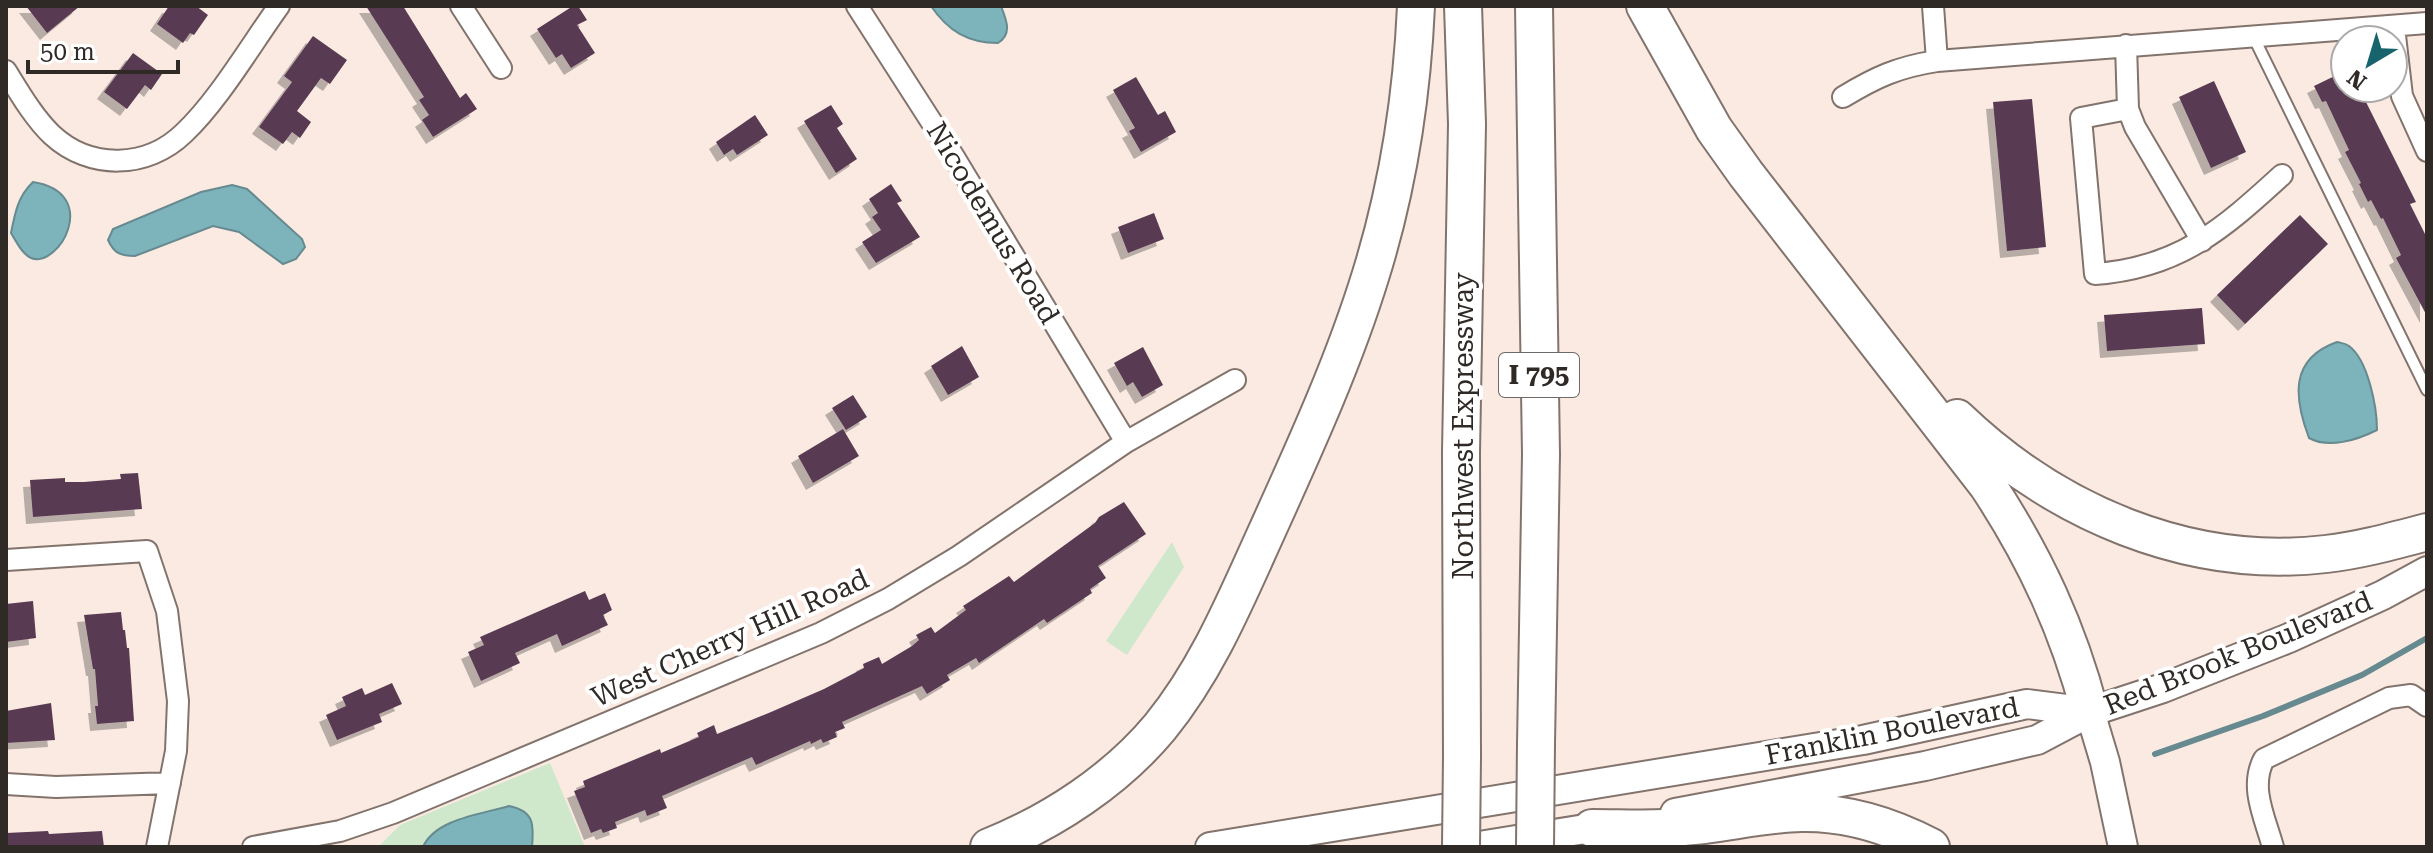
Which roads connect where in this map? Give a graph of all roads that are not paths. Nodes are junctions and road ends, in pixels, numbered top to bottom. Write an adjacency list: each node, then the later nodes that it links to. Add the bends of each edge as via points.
1 (279, 6): 14 (street, via 184,133 165,148 125,162 81,154 50,134)
2 (461, 6): 13 (street)
3 (857, 6): 24 (street, Nicodemus Road)
4 (1416, 6): 36 (highway, via 1406,121 1372,272 1304,449 1220,635 1180,701 1130,758 1075,802)
5 (1463, 6): 30 (highway, Northwest Expressway / I 795, via 1467,124)
6 (1534, 6): 41 (highway, I 795, bridge, via 1541,454)
7 (1645, 6): 21 (highway, via 1714,129)
8 (1933, 6): 12 (street)
9 (2329, 31): 10 (street)
10 (2253, 35): 11 (street); 23 (lane)
11 (2126, 45): 12 (street); 17 (street)
12 (1937, 61): 15 (street, via 1905,66)
13 (501, 68)
14 (6, 71)
15 (1843, 97)
16 (2406, 104): 18 (street)
17 (2128, 109): 20 (street, via 2148,153); 20 (street, via 2081,118 2095,274 2145,266)
18 (2427, 151)
19 (2282, 175): 20 (street)
20 (2202, 241)
21 (1855, 312): 25 (highway, via 1942,404 2014,468 2087,512 2130,529 2227,553 2277,556 2374,547); 29 (highway, via 2020,534 2076,658)
22 (1235, 380): 24 (street, West Cherry Hill Road)
23 (2427, 390)
24 (1126, 442): 35 (street, West Cherry Hill Road, via 959,556 821,633 393,813 340,831)
25 (2427, 532)
26 (6, 560): 31 (street, via 147,551 173,648 177,726)
27 (2427, 571): 29 (main road, Red Brook Boulevard, via 2289,638)
28 (2427, 706): 44 (street, via 2411,695 2389,698 2264,759 2257,773 2258,793)
29 (2090, 712): 33 (main road, Franklin Boulevard, via 2037,740); 37 (main road, Franklin Boulevard, via 2027,704 1863,740); 43 (main road)
30 (1454, 758): 38 (highway); 39 (highway, Northwest Expressway / I 795, bridge)
31 (170, 783): 32 (street); 34 (street)
32 (6, 784)
33 (1592, 828): 40 (main road, Franklin Boulevard); 42 (highway, via 1681,828 1802,813 1872,822)
34 (157, 847)
35 (253, 847)
36 (989, 847)
37 (1210, 847)
38 (1443, 847)
39 (1461, 847)
40 (1473, 847)
41 (1537, 847)
42 (1931, 847)
43 (2123, 847)
44 (2273, 847)

